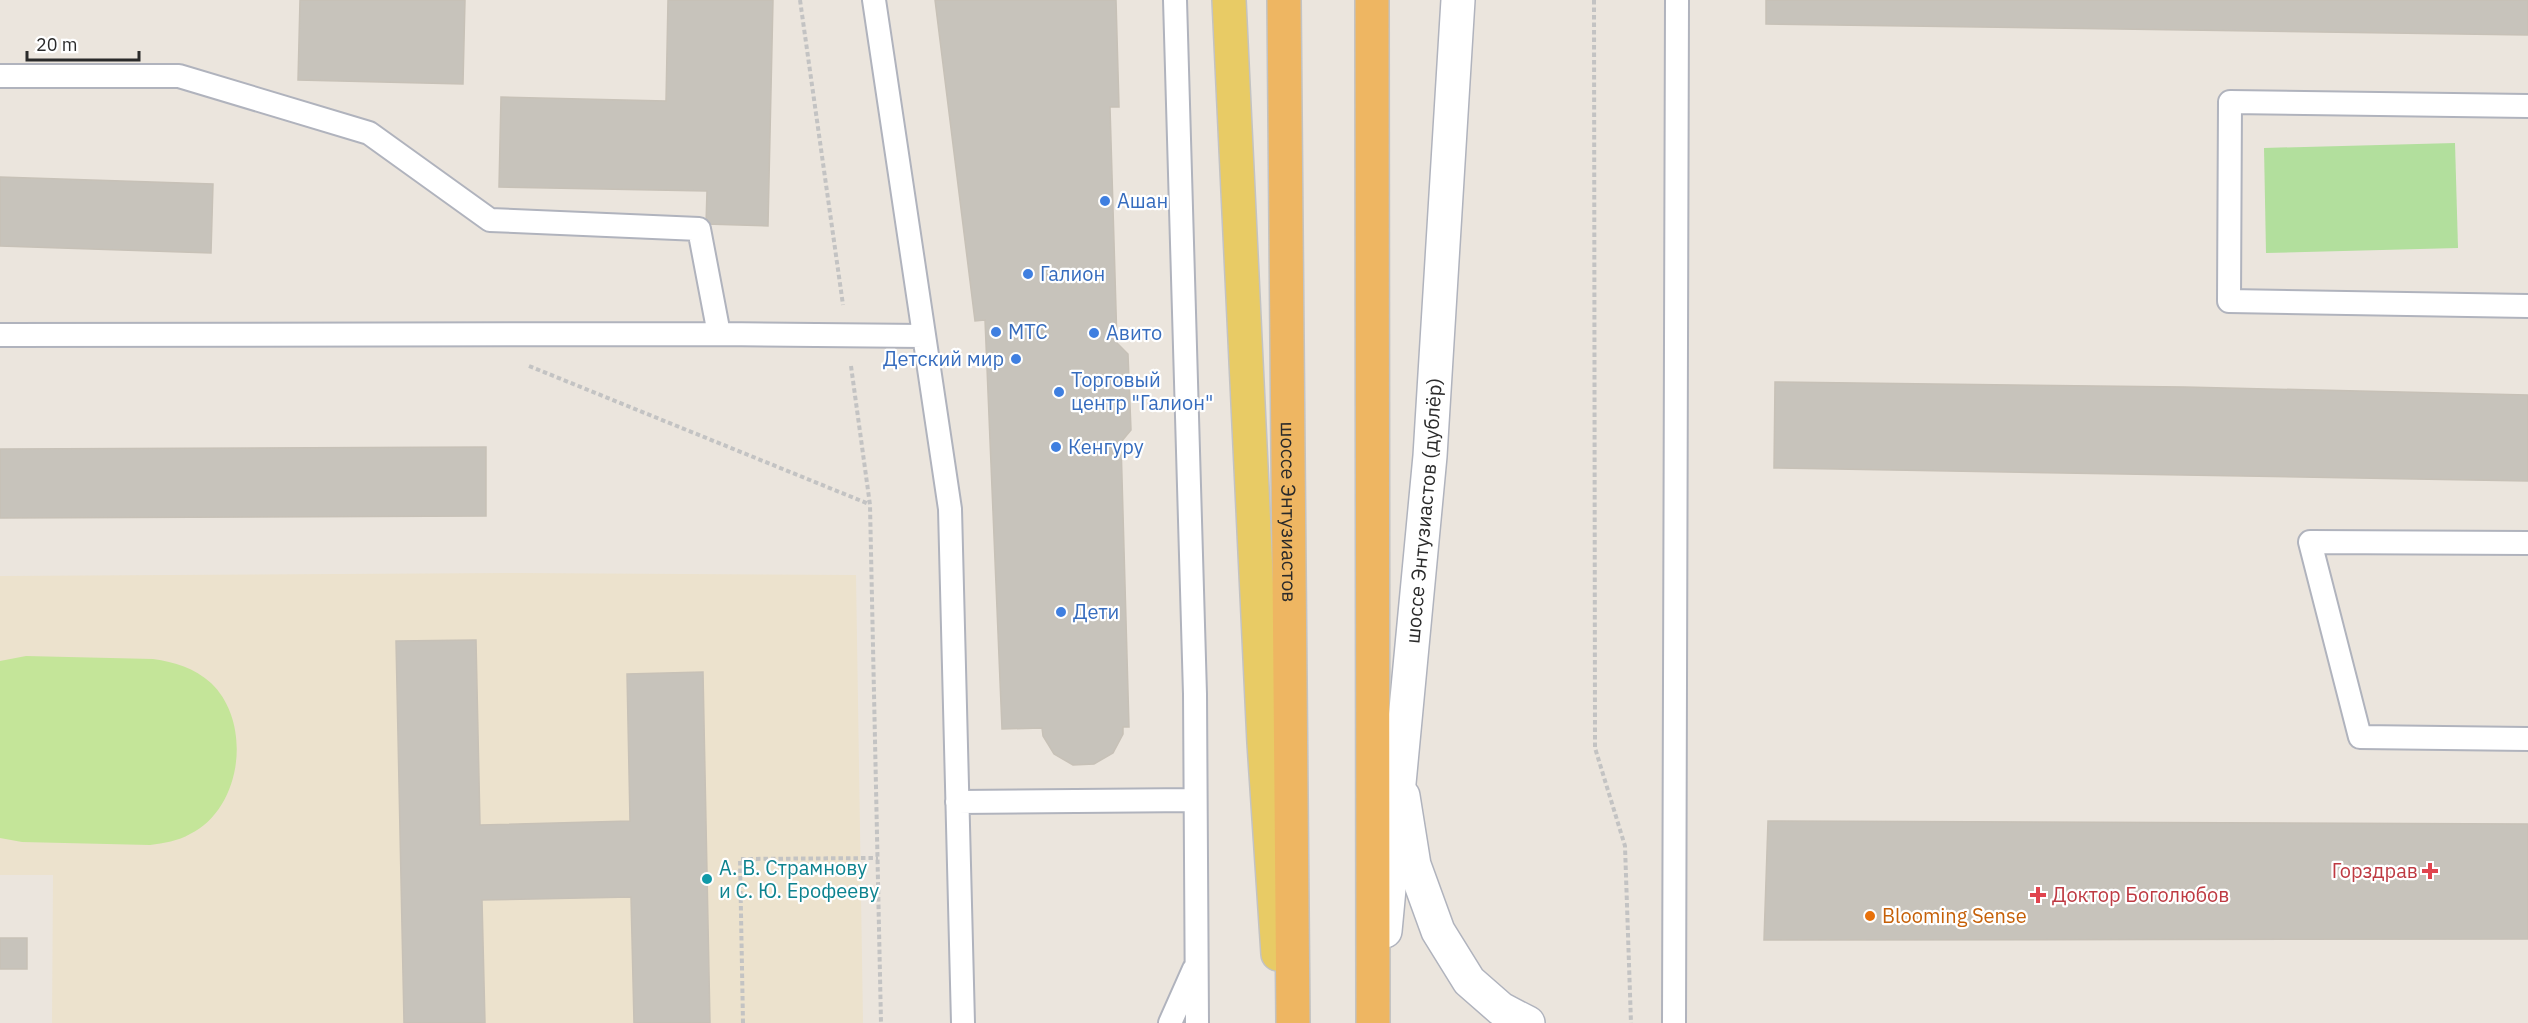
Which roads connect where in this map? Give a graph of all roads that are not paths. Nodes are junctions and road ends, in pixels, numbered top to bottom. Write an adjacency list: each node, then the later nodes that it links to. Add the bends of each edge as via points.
1 (874, 0): 13 (lane)
2 (1176, 0): 17 (lane)
3 (1229, 0): 23 (main road, via 1264,743)
4 (1284, 0): 24 (highway, шоссе Энтузиастов)
5 (1372, 0): 25 (highway)
6 (1458, 0): 16 (main road, шоссе Энтузиастов (дублёр), via 1430,456)
7 (1677, 0): 27 (lane)
8 (0, 76): 11 (lane, via 179,76 369,133 490,220 699,229)
9 (2528, 106): 10 (lane, via 2230,102 2229,301)
10 (2528, 306)
11 (718, 334): 12 (lane); 13 (lane)
12 (0, 335)
13 (924, 336): 18 (lane, via 950,509)
14 (2528, 543): 15 (lane, via 2310,542 2360,737)
15 (2528, 739)
16 (1400, 776): 25 (main road, шоссе Энтузиастов (дублёр)); 26 (main road, via 1414,865 1438,931 1469,981 1501,1009)
17 (1195, 800): 18 (lane); 19 (lane)
18 (957, 802): 20 (lane)
19 (1197, 962): 21 (lane); 22 (lane)
20 (963, 1023)
21 (1170, 1023)
22 (1197, 1023)
23 (1283, 1023)
24 (1293, 1023)
25 (1375, 1023)
26 (1528, 1023)
27 (1674, 1023)

